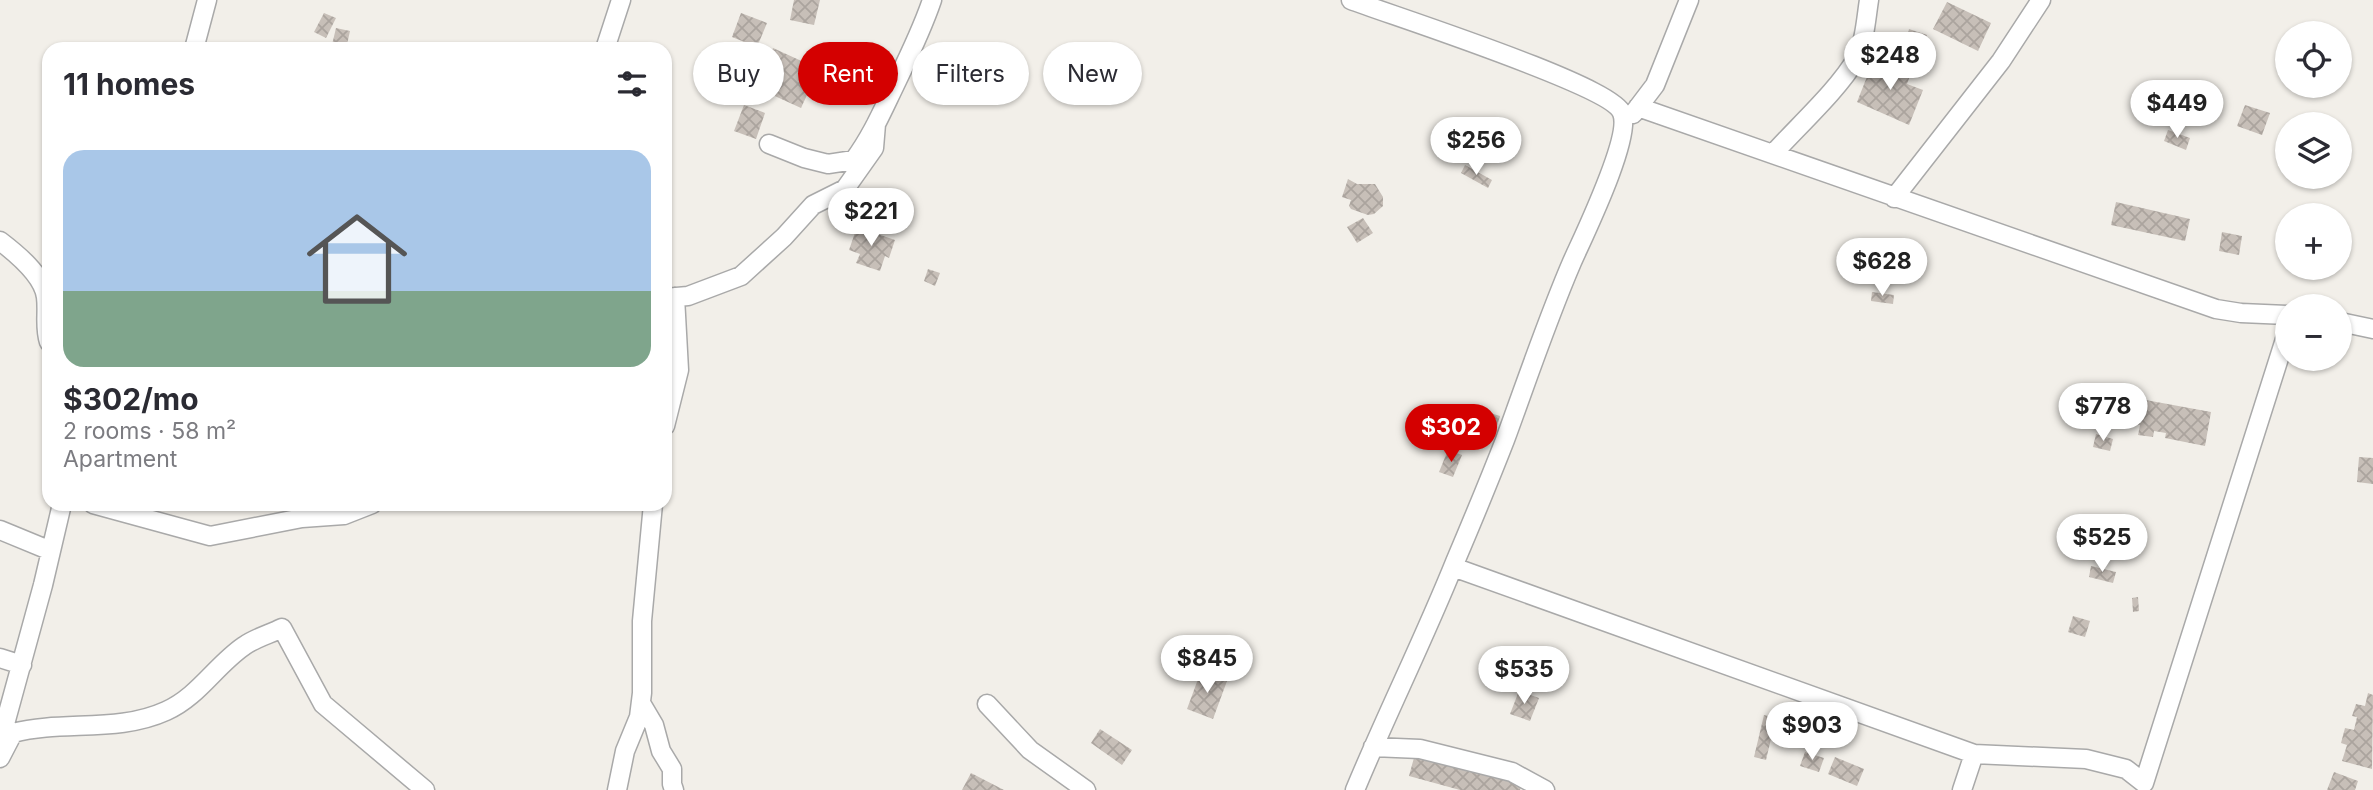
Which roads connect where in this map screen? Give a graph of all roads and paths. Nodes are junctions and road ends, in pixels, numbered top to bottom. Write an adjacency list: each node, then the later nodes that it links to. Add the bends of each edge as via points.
1 (207, 0): 8 (street)
2 (621, 0): 9 (street)
3 (932, 0): 11 (street)
4 (1350, 0): 12 (street, via 1501,52 1589,91 1613,103 1622,112)
5 (1689, 0): 10 (street, via 1655,85)
6 (1869, 0): 14 (street, via 1856,57)
7 (2040, 0): 15 (street, via 2001,61)
8 (196, 42)
9 (607, 42)
10 (1638, 107): 12 (street); 14 (street)
11 (876, 124): 13 (street, via 854,160 828,164); 18 (street, via 874,148 845,189 813,205 741,276 688,296)
12 (1624, 125): 31 (street, via 1602,192)
13 (769, 144)
14 (1773, 154): 15 (street)
15 (1894, 198): 20 (street, via 2216,309)
16 (0, 241): 17 (street)
17 (42, 286)
18 (672, 297)
19 (672, 313): 24 (street, via 679,370)
20 (2275, 314)
21 (2352, 325): 22 (street)
22 (2373, 329)
23 (2275, 371): 38 (street, via 2144,783 2126,769 2086,759)
24 (672, 398)
25 (60, 511): 30 (street)
26 (119, 511): 27 (street, via 210,536)
27 (354, 511)
28 (652, 511): 34 (street, via 642,621)
29 (0, 530): 30 (street)
30 (51, 551): 33 (street)
31 (1453, 567): 37 (street); 38 (street)
32 (0, 658): 33 (street)
33 (22, 665): 36 (street)
34 (641, 703): 41 (street); 42 (street, via 671,769)
35 (987, 704): 43 (street, via 1030,750)
36 (0, 742)
37 (1373, 747): 44 (street); 45 (street, via 1446,755 1512,772)
38 (1975, 754): 46 (street)
39 (0, 758): 40 (street, via 13,733 36,727 127,723 165,712 187,699 244,646 282,628 323,704)
40 (425, 790)
41 (618, 790)
42 (674, 790)
43 (1086, 790)
44 (1355, 790)
45 (1545, 790)
46 (1962, 790)

